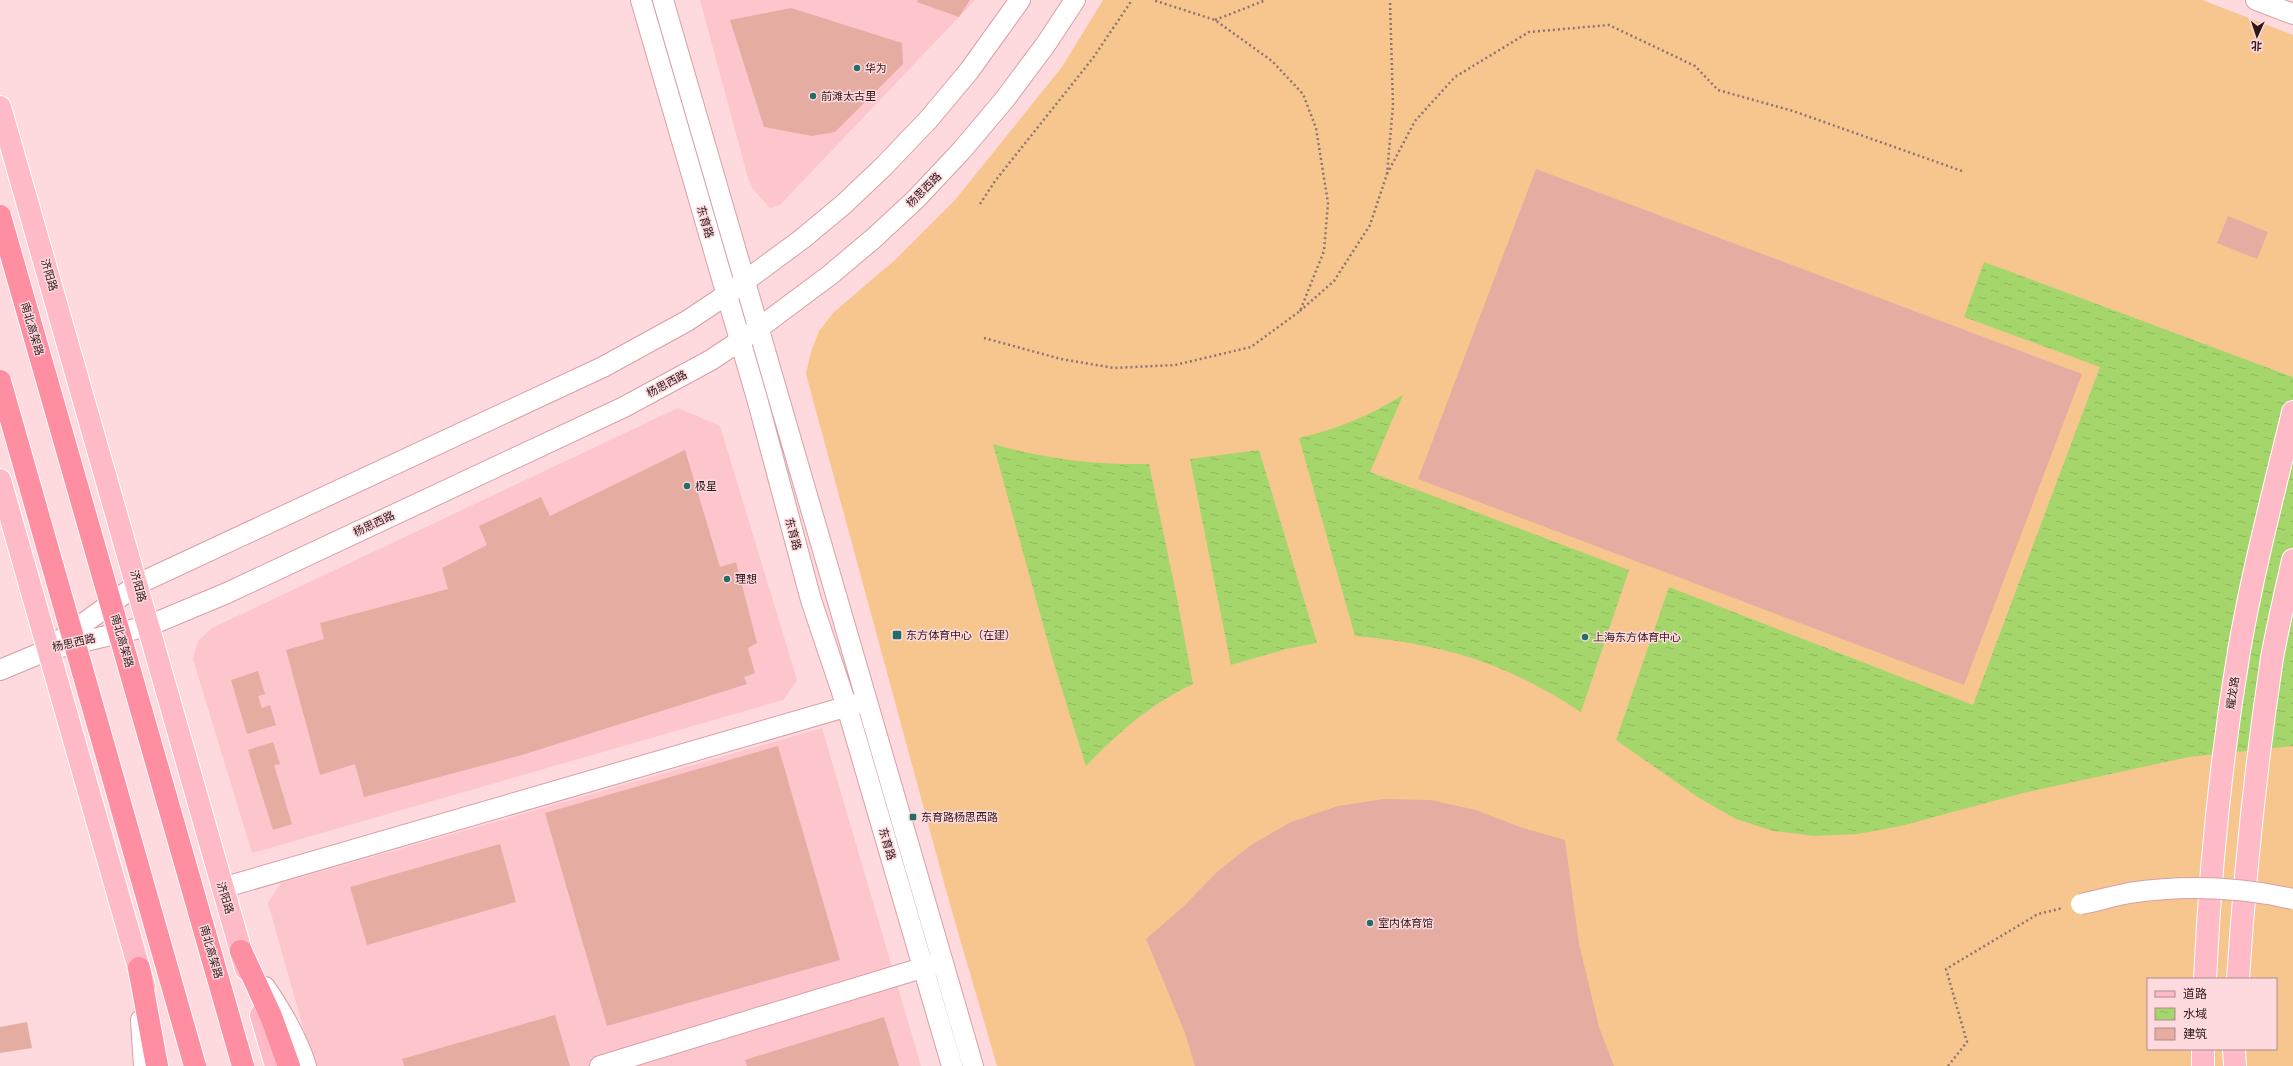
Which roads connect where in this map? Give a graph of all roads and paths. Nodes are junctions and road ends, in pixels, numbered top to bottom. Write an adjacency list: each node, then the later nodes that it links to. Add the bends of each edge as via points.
1 (641, 0): 18 (street, 东育路)
2 (663, 0): 17 (street, 东育路)
3 (1020, 0): 17 (street, 杨思西路, via 969,71 928,120 883,167 802,239)
4 (1075, 0): 20 (street, 杨思西路, via 1005,99 916,199 830,275)
5 (1132, 0): 15 (path, via 1093,58 995,181)
6 (1153, 0): 11 (path)
7 (1266, 0): 11 (path)
8 (1390, 0): 14 (path, via 1393,105)
9 (2256, 0): 10 (street)
10 (2293, 14)
11 (1215, 20): 19 (path, via 1272,61 1298,88 1303,94 1316,128 1328,203 1324,251)
12 (0, 107): 27 (main road, 济阳路)
13 (1962, 171): 14 (path, via 1793,111 1718,90 1695,66 1609,25 1529,32 1455,77 1415,121)
14 (1386, 174): 19 (path, via 1370,225 1334,281)
15 (980, 204)
16 (0, 216): 48 (highway, 南北高架路, bridge)
17 (745, 281): 18 (street, 杨思西路); 20 (street, 东育路)
18 (726, 295): 22 (street, 东育路); 27 (street, 杨思西路, via 687,321 603,367)
19 (1300, 311): 21 (path, via 1250,347 1175,365 1114,368 1061,359)
20 (759, 328): 22 (street, 杨思西路); 31 (street, 东育路)
21 (984, 338)
22 (740, 341): 28 (street, 杨思西路, via 624,407 234,589); 32 (street, 东育路, via 812,600)
23 (0, 381): 47 (highway, bridge)
24 (2293, 412): 40 (main road, 耀龙路, via 2261,543 2239,650 2221,781)
25 (0, 480): 29 (main road)
26 (2293, 560): 41 (main road, via 2273,656 2256,780)
27 (138, 584): 28 (main road, 济阳路); 29 (street, 杨思西路)
28 (148, 626): 29 (street, 杨思西路); 33 (main road, 济阳路)
29 (48, 650): 30 (street); 38 (main road)
30 (0, 670)
31 (866, 700): 32 (street); 37 (street, 东育路)
32 (847, 707): 33 (street); 39 (street, 东育路)
33 (222, 888): 36 (main road, 济阳路)
34 (2293, 899): 35 (street, bridge, via 2229,889 2171,889 2129,893)
35 (2081, 904): 55 (path, via 2038,914 1946,969 1967,1042)
36 (241, 951): 49 (main road, 济阳路); 50 (highway, via 271,1016); 51 (street, via 284,1015)
37 (942, 961): 39 (street); 54 (street, 东育路)
38 (139, 968): 44 (street); 45 (highway); 46 (main road)
39 (923, 969): 52 (street); 53 (street, 东育路)
40 (2205, 978)
41 (2238, 978)
42 (2203, 1050): 56 (main road)
43 (2234, 1050): 57 (main road)
44 (144, 1066)
45 (157, 1066)
46 (167, 1066)
47 (195, 1066)
48 (243, 1066)
49 (276, 1066)
50 (289, 1066)
51 (306, 1066)
52 (600, 1066)
53 (952, 1066)
54 (973, 1066)
55 (1948, 1066)
56 (2203, 1066)
57 (2234, 1066)

